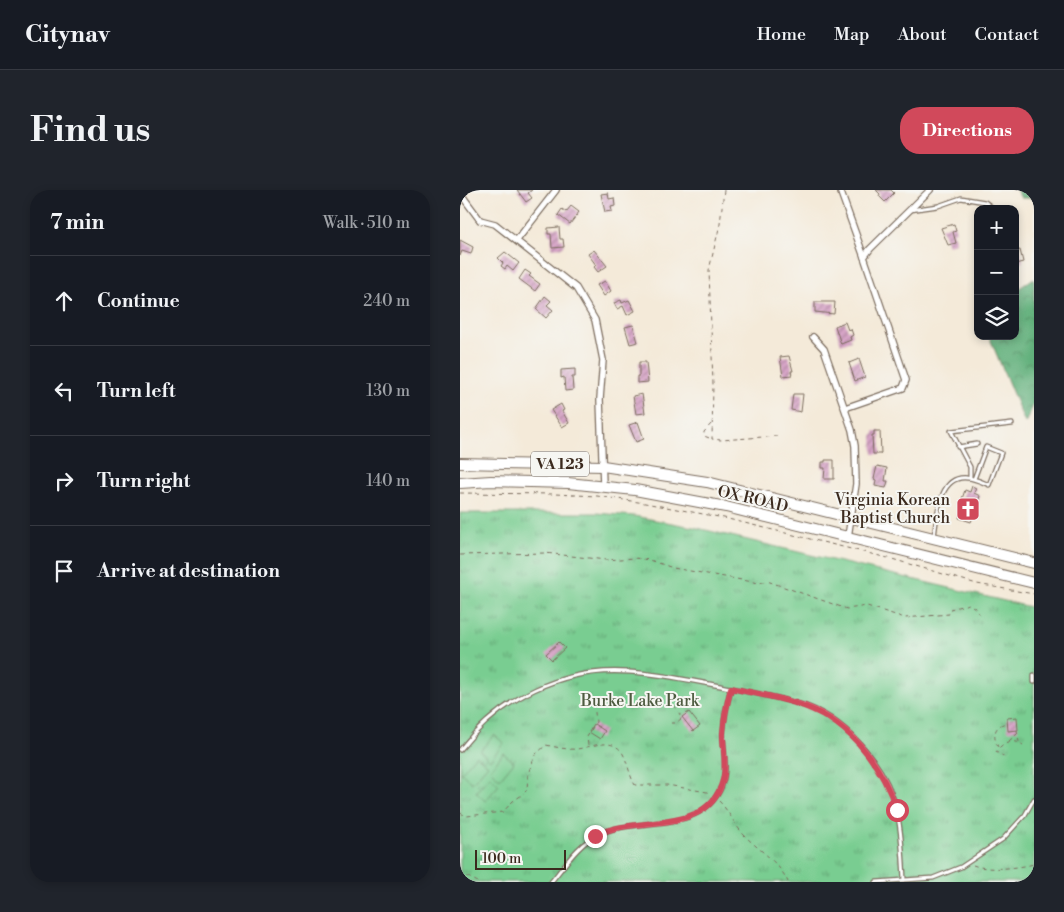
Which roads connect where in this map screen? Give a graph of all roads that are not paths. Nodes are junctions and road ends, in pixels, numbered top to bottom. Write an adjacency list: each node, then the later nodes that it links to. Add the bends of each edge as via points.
1 (556, 190): 7 (street)
2 (840, 190): 8 (street)
3 (930, 190): 6 (street)
4 (460, 193): 7 (street, via 480,220 495,224)
5 (989, 205): 6 (lane, via 961,198 938,206)
6 (910, 210): 8 (street)
7 (517, 240): 15 (street, via 576,288 596,320 603,360 600,399)
8 (864, 257): 10 (street, via 906,380 903,388)
9 (813, 337): 10 (street, via 824,349)
10 (845, 408): 19 (street, via 857,459)
11 (1012, 424): 13 (lane, via 951,431)
12 (976, 444): 13 (lane)
13 (958, 447): 16 (lane, via 970,467)
14 (460, 463): 15 (highway, OX ROAD / VA 123)
15 (603, 466): 18 (street); 19 (highway, OX ROAD / VA 123, via 707,482)
16 (972, 479): 16 (lane, via 986,448 1000,453 989,485); 21 (lane, via 956,480 944,492)
17 (460, 483): 18 (highway, OX ROAD / VA 123)
18 (603, 485): 20 (highway, OX ROAD / VA 123, via 726,507)
19 (851, 517): 20 (street); 21 (highway, OX ROAD / VA 123)
20 (848, 537): 23 (highway, OX ROAD / VA 123)
21 (934, 538): 22 (highway, OX ROAD / VA 123)
22 (1034, 563)
23 (1034, 583)
24 (1034, 675): 25 (lane)
25 (1034, 682)
26 (731, 688): 27 (lane, via 628,672 596,672 560,679 503,707 480,726); 29 (lane, via 811,708 842,727 863,747 882,774 897,810); 30 (lane, via 724,723 726,769 720,790 712,802 680,820 637,824 599,834 579,849)
27 (460, 750)
28 (1034, 799): 29 (lane, via 1003,839 968,862 933,878)
29 (904, 880): 31 (lane)
30 (551, 882)
31 (876, 882)

